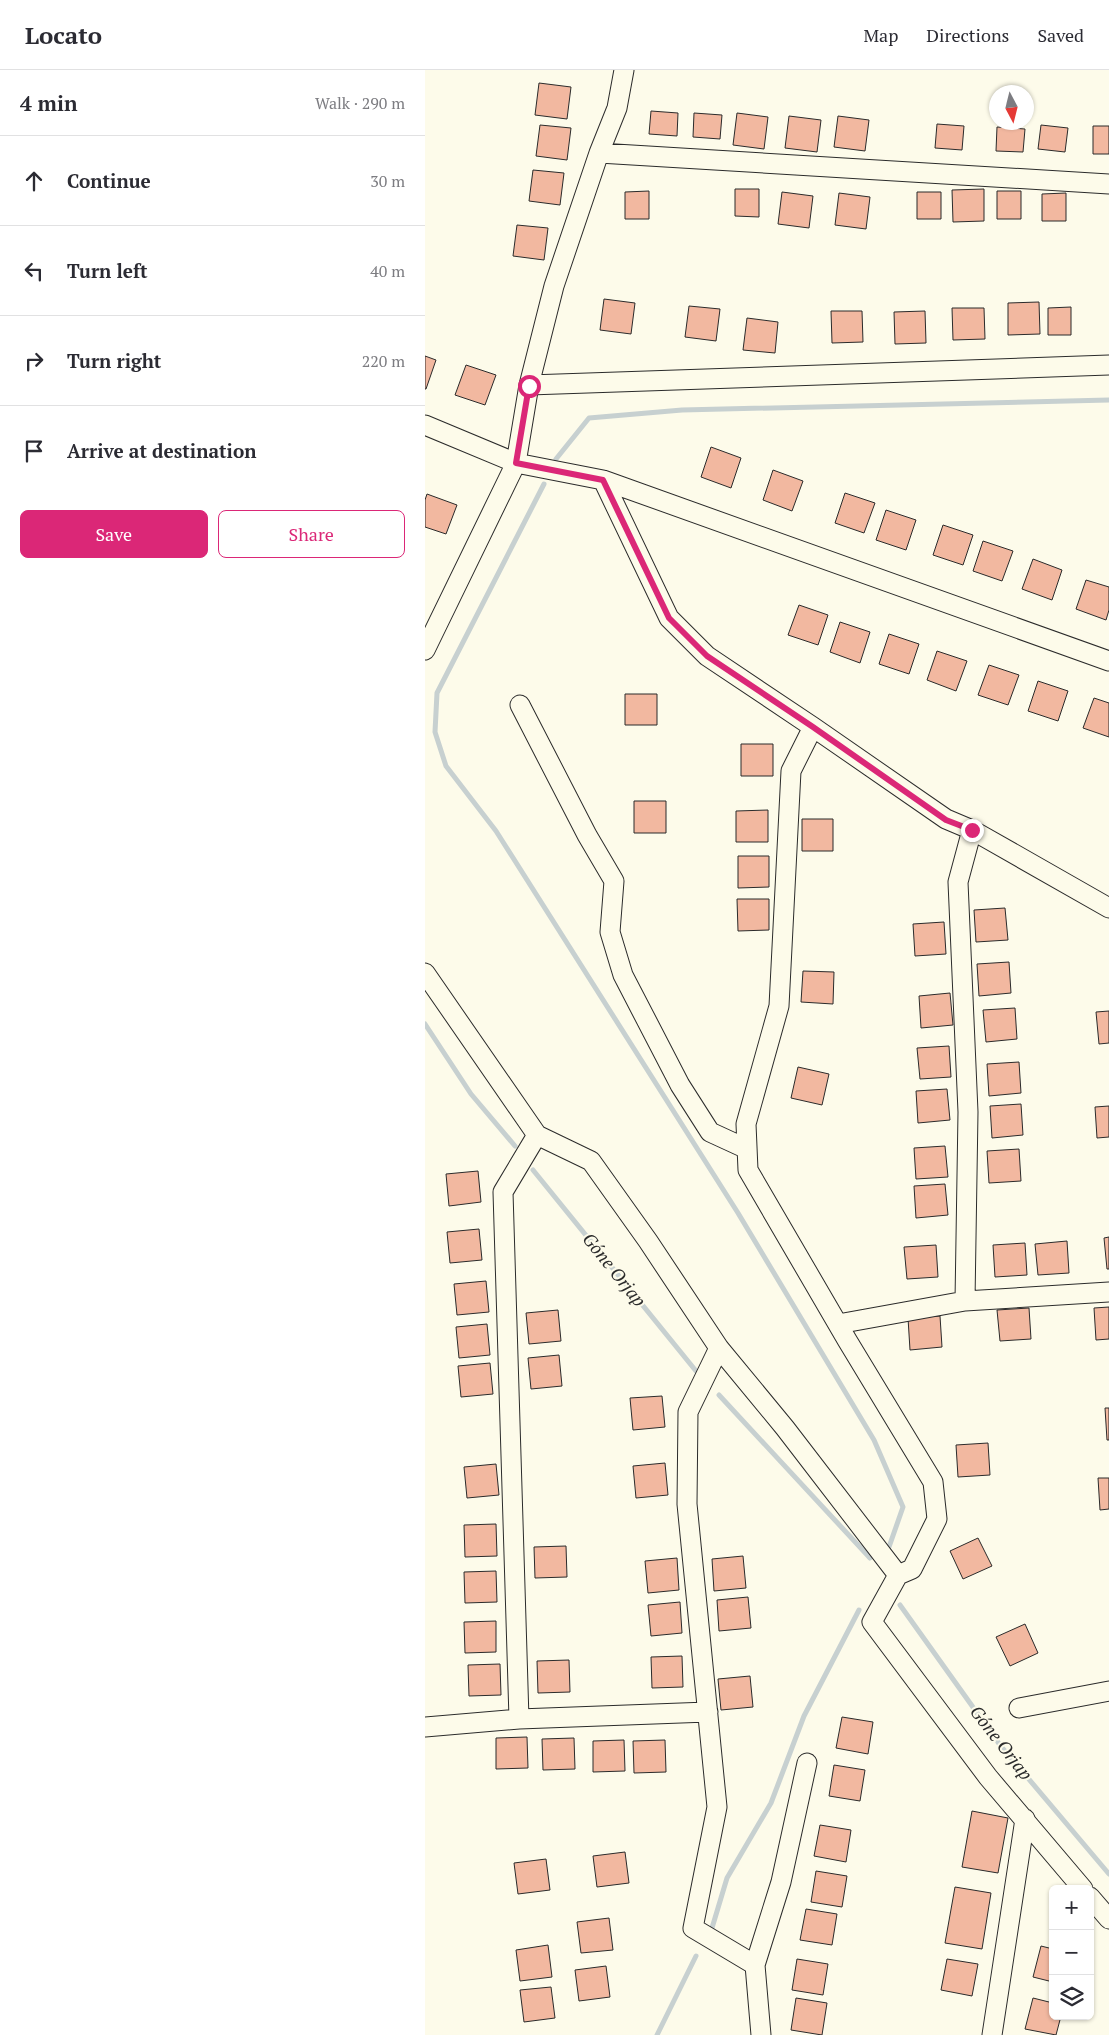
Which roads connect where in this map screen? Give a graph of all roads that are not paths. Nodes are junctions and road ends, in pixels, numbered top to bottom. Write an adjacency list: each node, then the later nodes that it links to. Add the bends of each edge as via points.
1 (624, 70): 2 (street, via 617,108)
2 (599, 153): 3 (street); 5 (street, via 554,286)
3 (1109, 184)
4 (1109, 365): 5 (street)
5 (529, 386): 7 (street)
6 (425, 425): 7 (street)
7 (516, 463): 8 (street); 9 (street)
8 (603, 480): 10 (street); 12 (street, via 669,618 707,656)
9 (425, 650)
10 (1109, 661)
11 (520, 705): 17 (street, via 614,881 610,932 623,975 680,1085 711,1132)
12 (813, 727): 13 (street, via 946,820); 17 (street, via 791,771 779,1006 746,1124)
13 (972, 830): 14 (street); 19 (street, via 958,882 968,1112)
14 (1109, 908)
15 (425, 973): 16 (street)
16 (537, 1135): 21 (street, via 591,1161); 26 (street, via 503,1192)
17 (747, 1149): 20 (street, via 748,1170)
18 (1109, 1292): 19 (street)
19 (965, 1302): 20 (street)
20 (838, 1324): 22 (street, via 933,1482 937,1518 912,1569)
21 (719, 1348): 22 (street); 25 (street, via 688,1412 687,1504)
22 (898, 1575): 29 (street, via 872,1622 988,1777)
23 (1109, 1691): 24 (street)
24 (1019, 1708)
25 (708, 1712): 26 (street); 33 (street, via 717,1807 693,1928)
26 (519, 1719): 27 (street)
27 (425, 1727)
28 (807, 1764): 33 (street, via 781,1882)
29 (1025, 1819): 30 (street); 35 (street)
30 (1080, 1885)
31 (1094, 1902): 32 (street)
32 (1109, 1919)
33 (755, 1965): 34 (street)
34 (761, 2035)
35 (992, 2035)

